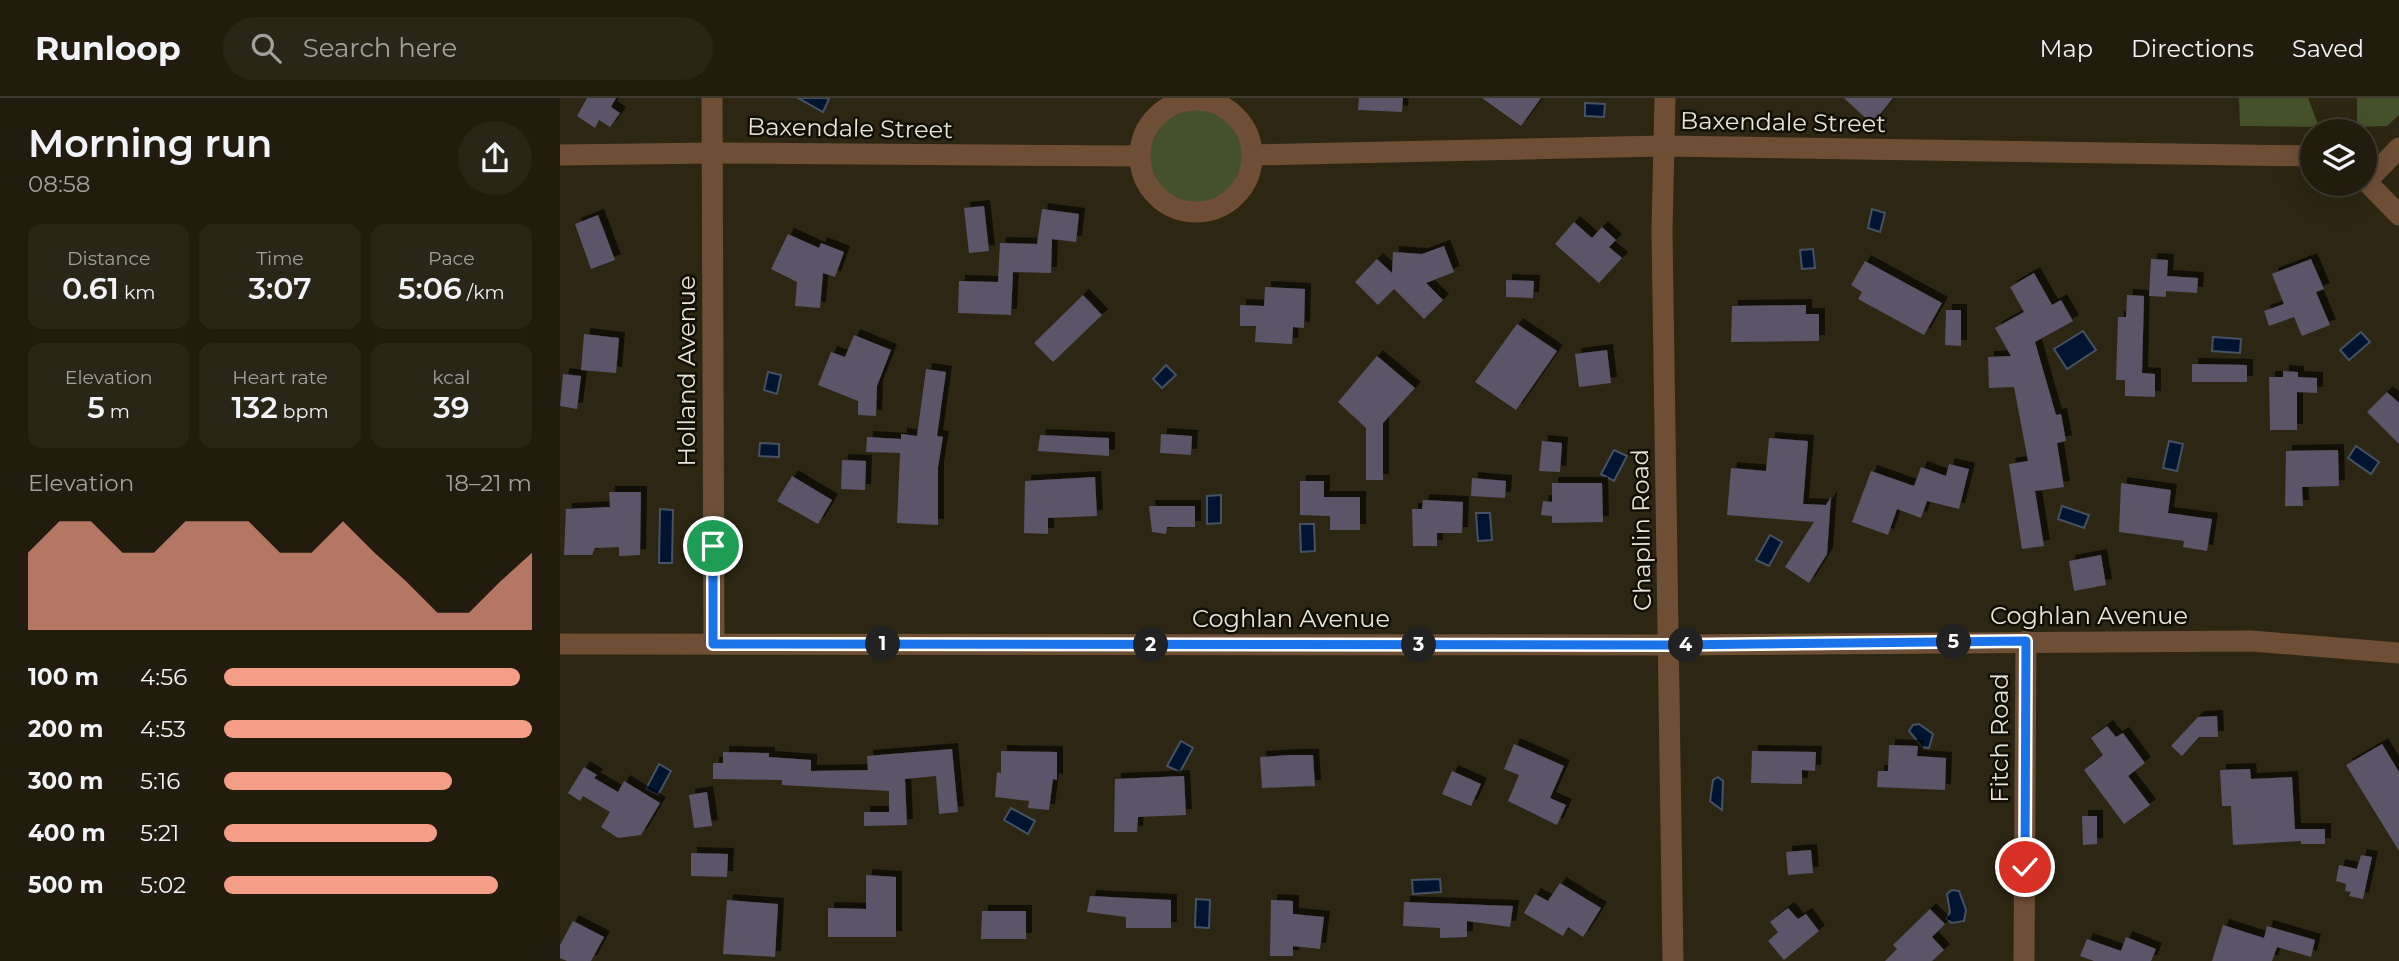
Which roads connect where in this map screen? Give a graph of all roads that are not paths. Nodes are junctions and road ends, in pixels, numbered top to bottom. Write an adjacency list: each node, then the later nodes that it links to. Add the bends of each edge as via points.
1 (712, 98): 5 (street, Holland Avenue)
2 (1665, 98): 3 (street, Chaplin Road)
3 (1664, 146): 7 (street, Baxendale Street); 9 (street, Baxendale Street); 16 (street, Chaplin Road)
4 (2399, 148): 10 (street)
5 (712, 153): 6 (street, Baxendale Street); 8 (street, Baxendale Street); 14 (street, Holland Avenue)
6 (560, 155)
7 (1253, 155): 8 (street, via 1248,134 1236,115 1217,103 1195,99 1174,104 1156,116 1143,135); 8 (street, via 1249,177 1237,196 1219,208 1197,213 1175,209 1157,197 1144,178)
8 (1139, 156)
9 (2300, 156)
10 (2377, 169)
11 (2377, 192): 12 (street)
12 (2399, 215)
13 (2026, 641): 16 (street, Coghlan Avenue); 17 (street, Coghlan Avenue, via 2251,641); 19 (street, Fitch Road)
14 (713, 644): 15 (street, Coghlan Avenue); 16 (street, Coghlan Avenue)
15 (560, 645)
16 (1669, 645): 18 (street, Chaplin Road)
17 (2399, 653)
18 (1673, 961)
19 (2024, 961)

